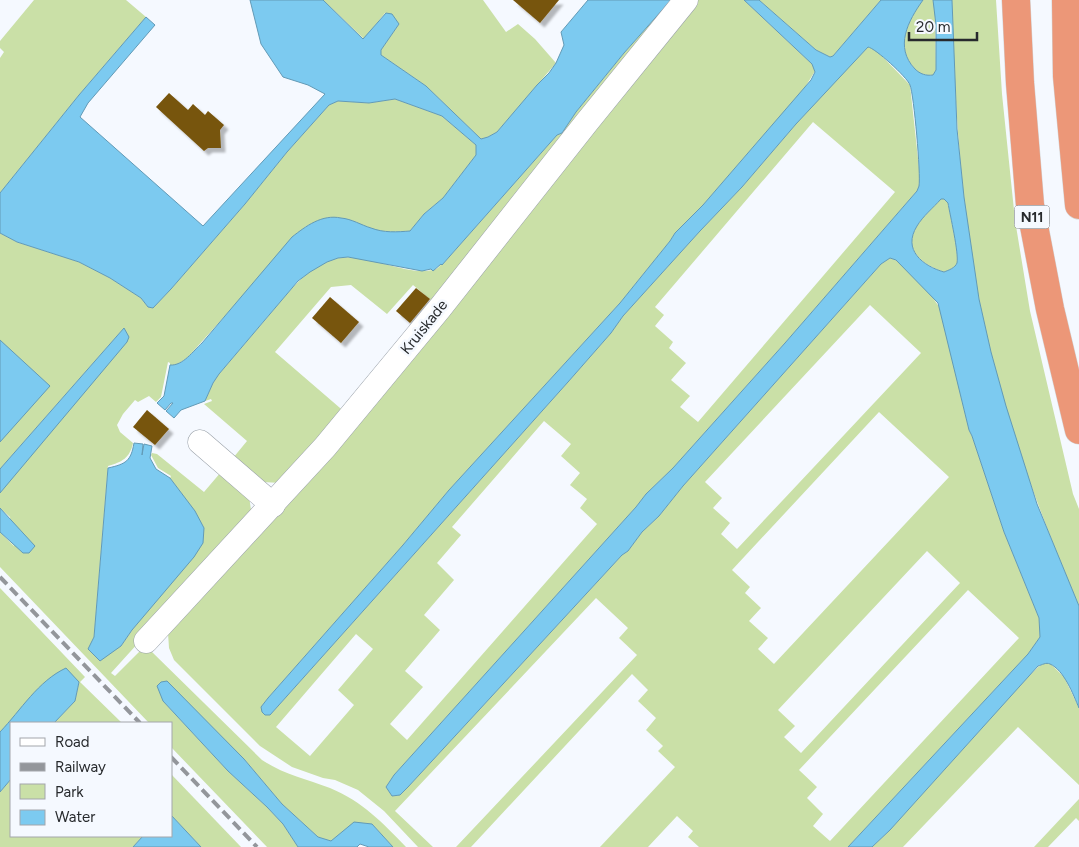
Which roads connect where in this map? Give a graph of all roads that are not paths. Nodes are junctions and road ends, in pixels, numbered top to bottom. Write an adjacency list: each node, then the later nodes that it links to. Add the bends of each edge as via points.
1 (686, 0): 7 (lane, Kruiskade, via 440,308)
2 (1016, 0): 5 (highway, N11, via 1030,205 1050,309)
3 (1066, 0): 4 (highway, via 1066,76)
4 (1079, 204)
5 (1079, 430)
6 (200, 442): 7 (lane)
7 (273, 505): 8 (lane, Kruiskade)
8 (146, 641)

